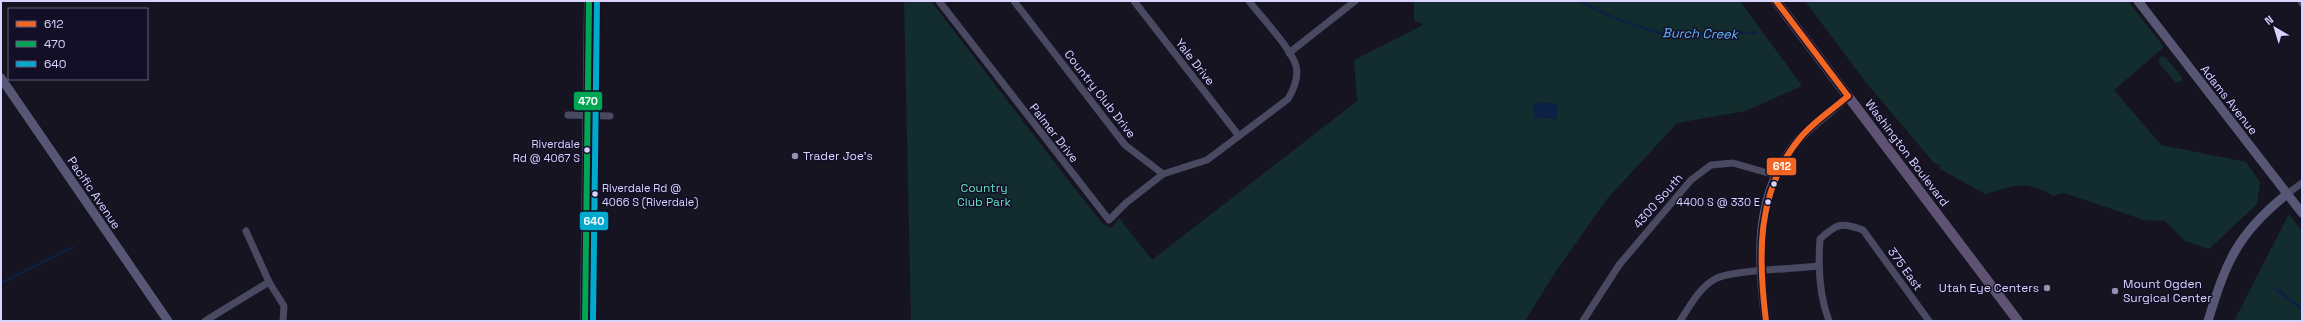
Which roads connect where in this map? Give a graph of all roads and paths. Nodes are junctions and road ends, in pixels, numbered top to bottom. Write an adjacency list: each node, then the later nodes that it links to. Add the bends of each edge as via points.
1 (589, 1): 13 (main road)
2 (939, 1): 16 (street, Palmer Drive, via 1110,220 1126,203)
3 (1014, 1): 16 (street, Country Club Drive, via 1125,145)
4 (1134, 1): 15 (street, Yale Drive)
5 (1249, 1): 9 (street)
6 (1355, 1): 9 (street)
7 (1776, 1): 11 (main road, Washington Boulevard)
8 (2138, 1): 19 (street, Adams Avenue)
9 (1289, 53): 15 (street, via 1296,66 1295,88 1288,99)
10 (1, 78): 26 (street, Pacific Avenue)
11 (1848, 96): 17 (street, via 1800,138); 34 (main road, Washington Boulevard)
12 (568, 115): 13 (street)
13 (587, 115): 14 (street); 28 (main road)
14 (610, 116)
15 (1238, 136): 16 (street, via 1207,160)
16 (1163, 174)
17 (1775, 175): 23 (street, via 1761,222); 29 (street, 4300 South, via 1733,163 1711,166 1691,180 1619,266)
18 (2302, 183): 19 (street)
19 (2287, 194): 20 (street, Adams Avenue); 35 (street, via 2256,223 2232,254)
20 (2302, 214)
21 (246, 231): 24 (street)
22 (1818, 266): 23 (street); 32 (street); 33 (street, 375 East, via 1820,239 1834,226 1848,224 1863,230)
23 (1762, 272): 30 (street, via 1716,278 1701,290); 31 (street, via 1761,286)
24 (269, 282): 25 (street); 27 (street, via 284,306)
25 (209, 320)
26 (168, 321)
27 (283, 321)
28 (585, 321)
29 (1583, 321)
30 (1680, 321)
31 (1766, 321)
32 (1829, 321)
33 (1929, 321)
34 (2018, 321)
35 (2208, 321)

